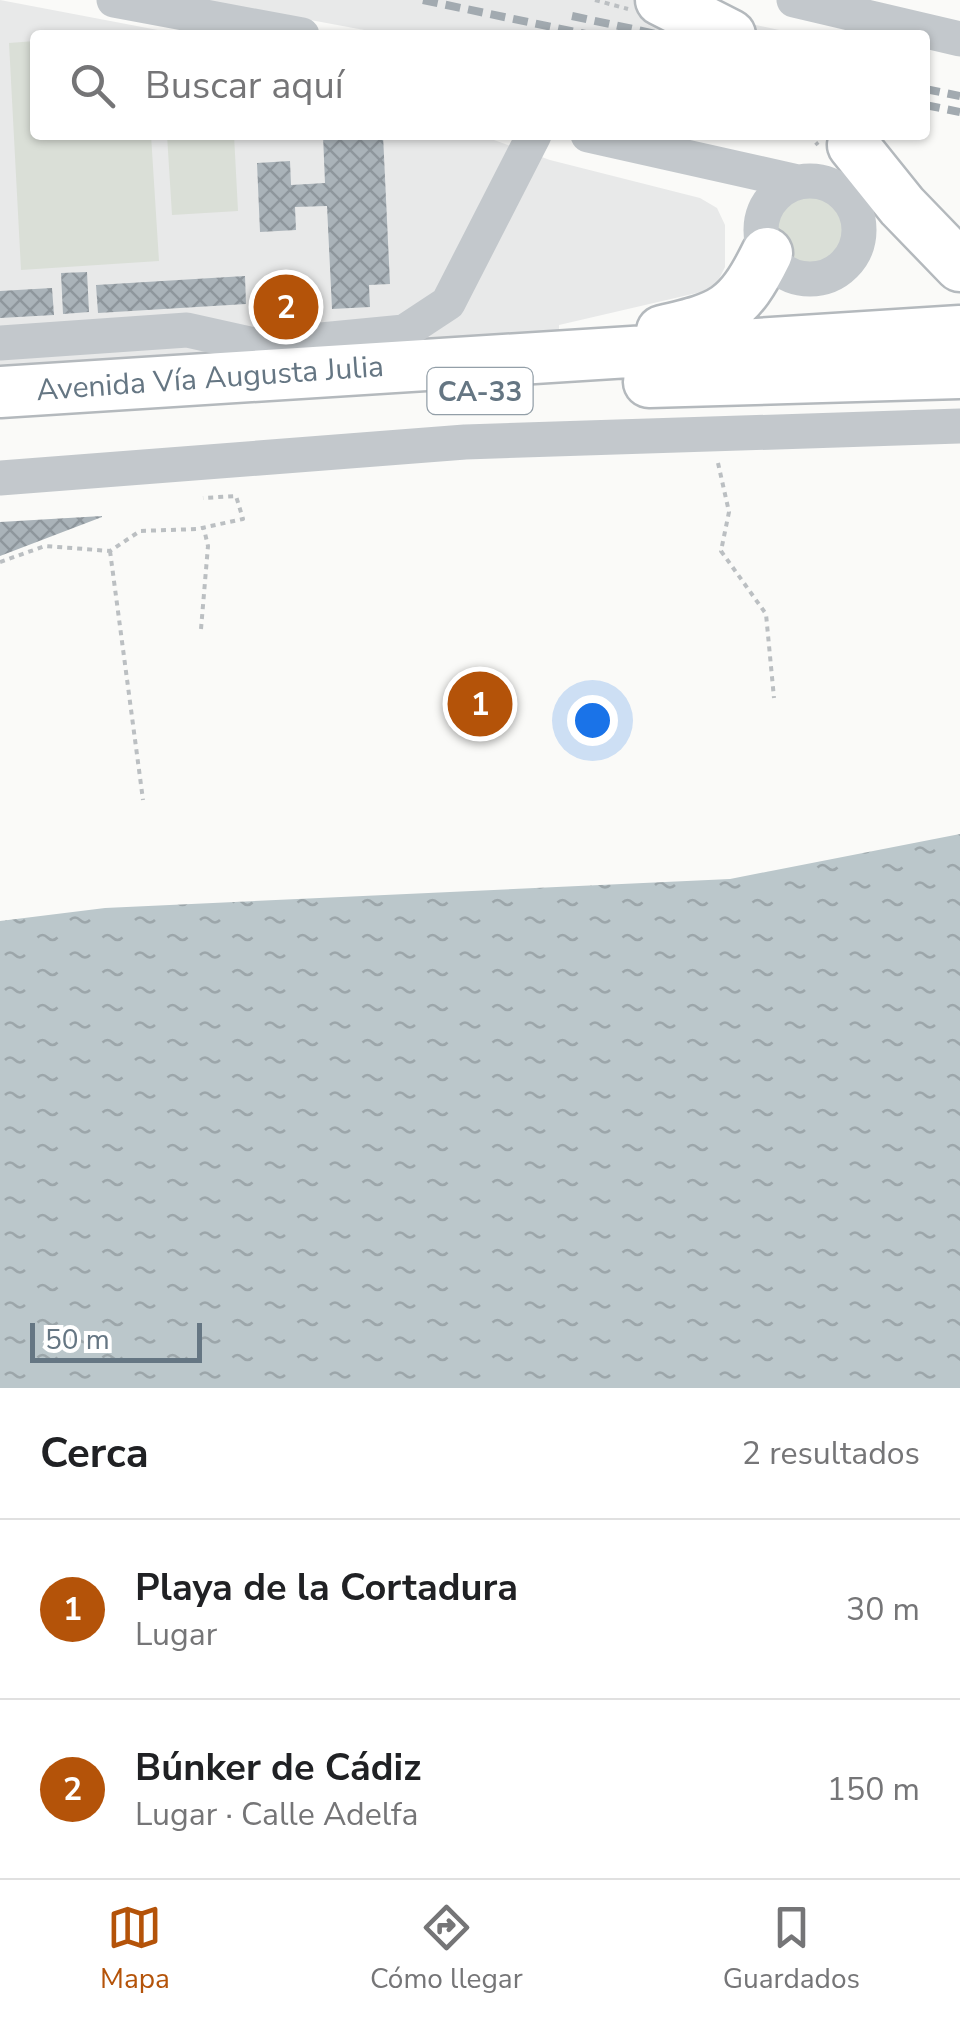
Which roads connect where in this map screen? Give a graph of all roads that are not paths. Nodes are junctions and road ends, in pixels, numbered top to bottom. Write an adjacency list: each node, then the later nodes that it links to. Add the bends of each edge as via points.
1 (114, 0): 4 (street)
2 (661, 0): 5 (highway)
3 (794, 0): 6 (street)
4 (275, 30)
5 (720, 30)
6 (925, 30)
7 (930, 31): 8 (street)
8 (960, 38)
9 (531, 140): 18 (street, via 448,303 404,332 260,346 247,328)
10 (611, 140): 12 (street)
11 (848, 140): 14 (highway); 16 (highway)
12 (724, 164): 13 (street); 15 (street, via 751,200)
13 (798, 182): 15 (street, via 774,197); 15 (street, via 832,186 845,195 858,242 839,269 808,279 777,266)
14 (960, 224)
15 (764, 238): 19 (highway, via 747,288 722,314)
16 (960, 266)
17 (960, 331): 19 (highway, Avenida Vía Augusta Julia / CA-33)
18 (0, 344)
19 (600, 352): 21 (highway, Avenida Vía Augusta Julia / CA-33)
20 (960, 374): 22 (highway, Avenida Vía Augusta Julia / CA-33, via 582,384)
21 (0, 392)
22 (0, 422)
23 (960, 426): 24 (street, via 332,449)
24 (0, 478)

